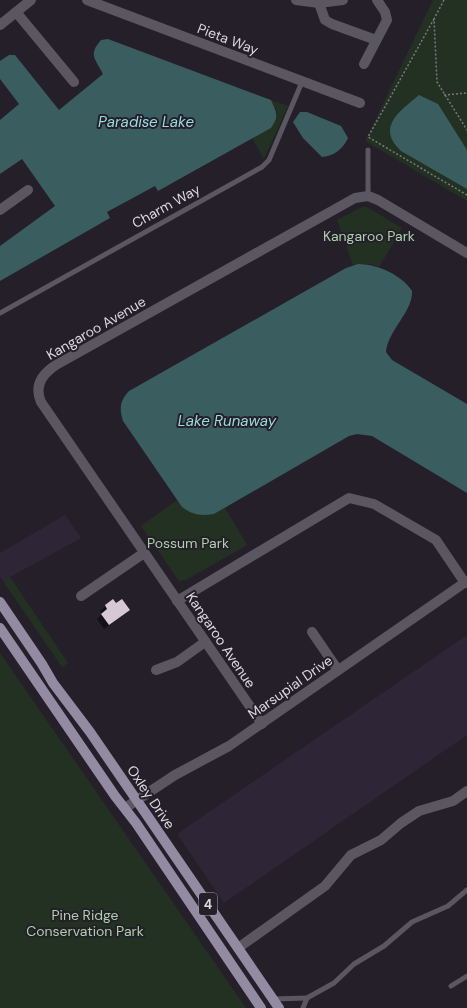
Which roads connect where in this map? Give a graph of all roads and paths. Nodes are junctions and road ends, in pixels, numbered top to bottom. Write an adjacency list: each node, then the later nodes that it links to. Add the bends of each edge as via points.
1 (31, 0): 8 (street)
2 (87, 0): 14 (street, Pieta Way)
3 (296, 0): 7 (street)
4 (343, 0): 7 (street)
5 (377, 0): 11 (street, via 387,20)
6 (444, 0): 9 (path)
7 (319, 3): 11 (street, via 325,20)
8 (16, 12): 10 (street); 13 (street)
9 (434, 19): 16 (path, via 437,82); 21 (path, via 368,137)
10 (0, 25)
11 (376, 40): 12 (street)
12 (364, 64)
13 (74, 82)
14 (302, 82): 17 (street, Pieta Way); 25 (lane, Charm Way, via 268,160 262,166)
15 (467, 94): 16 (path)
16 (444, 95): 18 (path)
17 (360, 103)
18 (467, 130)
19 (368, 150): 22 (lane)
20 (28, 190): 23 (street)
21 (467, 195)
22 (368, 196): 24 (street); 26 (street, Kangaroo Avenue, via 348,202 56,365 41,379 38,392 41,402)
23 (0, 210)
24 (467, 253)
25 (0, 313)
26 (144, 553): 28 (street); 29 (street, Kangaroo Avenue)
27 (466, 582): 29 (street, via 436,540 374,504 349,498); 35 (street, Marsupial Drive)
28 (82, 596)
29 (177, 601): 33 (street, Kangaroo Avenue)
30 (0, 602): 38 (main road, Oxley Drive / 4, via 53,683)
31 (0, 628): 39 (main road, Oxley Drive / 4)
32 (312, 632): 35 (street)
33 (205, 642): 34 (street, via 177,662); 36 (street, Kangaroo Avenue)
34 (156, 670)
35 (338, 670): 36 (street, Marsupial Drive)
36 (262, 724): 38 (street, Marsupial Drive)
37 (467, 791): 41 (street, via 453,801 419,811 381,840 350,855 325,886)
38 (136, 800): 39 (street, Marsupial Drive); 41 (main road, Oxley Drive / 4)
39 (125, 808): 46 (main road, Oxley Drive / 4)
40 (467, 890): 44 (lane, via 448,906 412,922 384,946 354,964 334,983)
41 (238, 948): 45 (main road, Oxley Drive / 4)
42 (467, 976): 43 (lane)
43 (451, 986)
44 (307, 998): 45 (lane); 48 (lane)
45 (273, 999): 47 (main road, Oxley Drive / 4)
46 (261, 1008)
47 (279, 1008)
48 (303, 1008)

